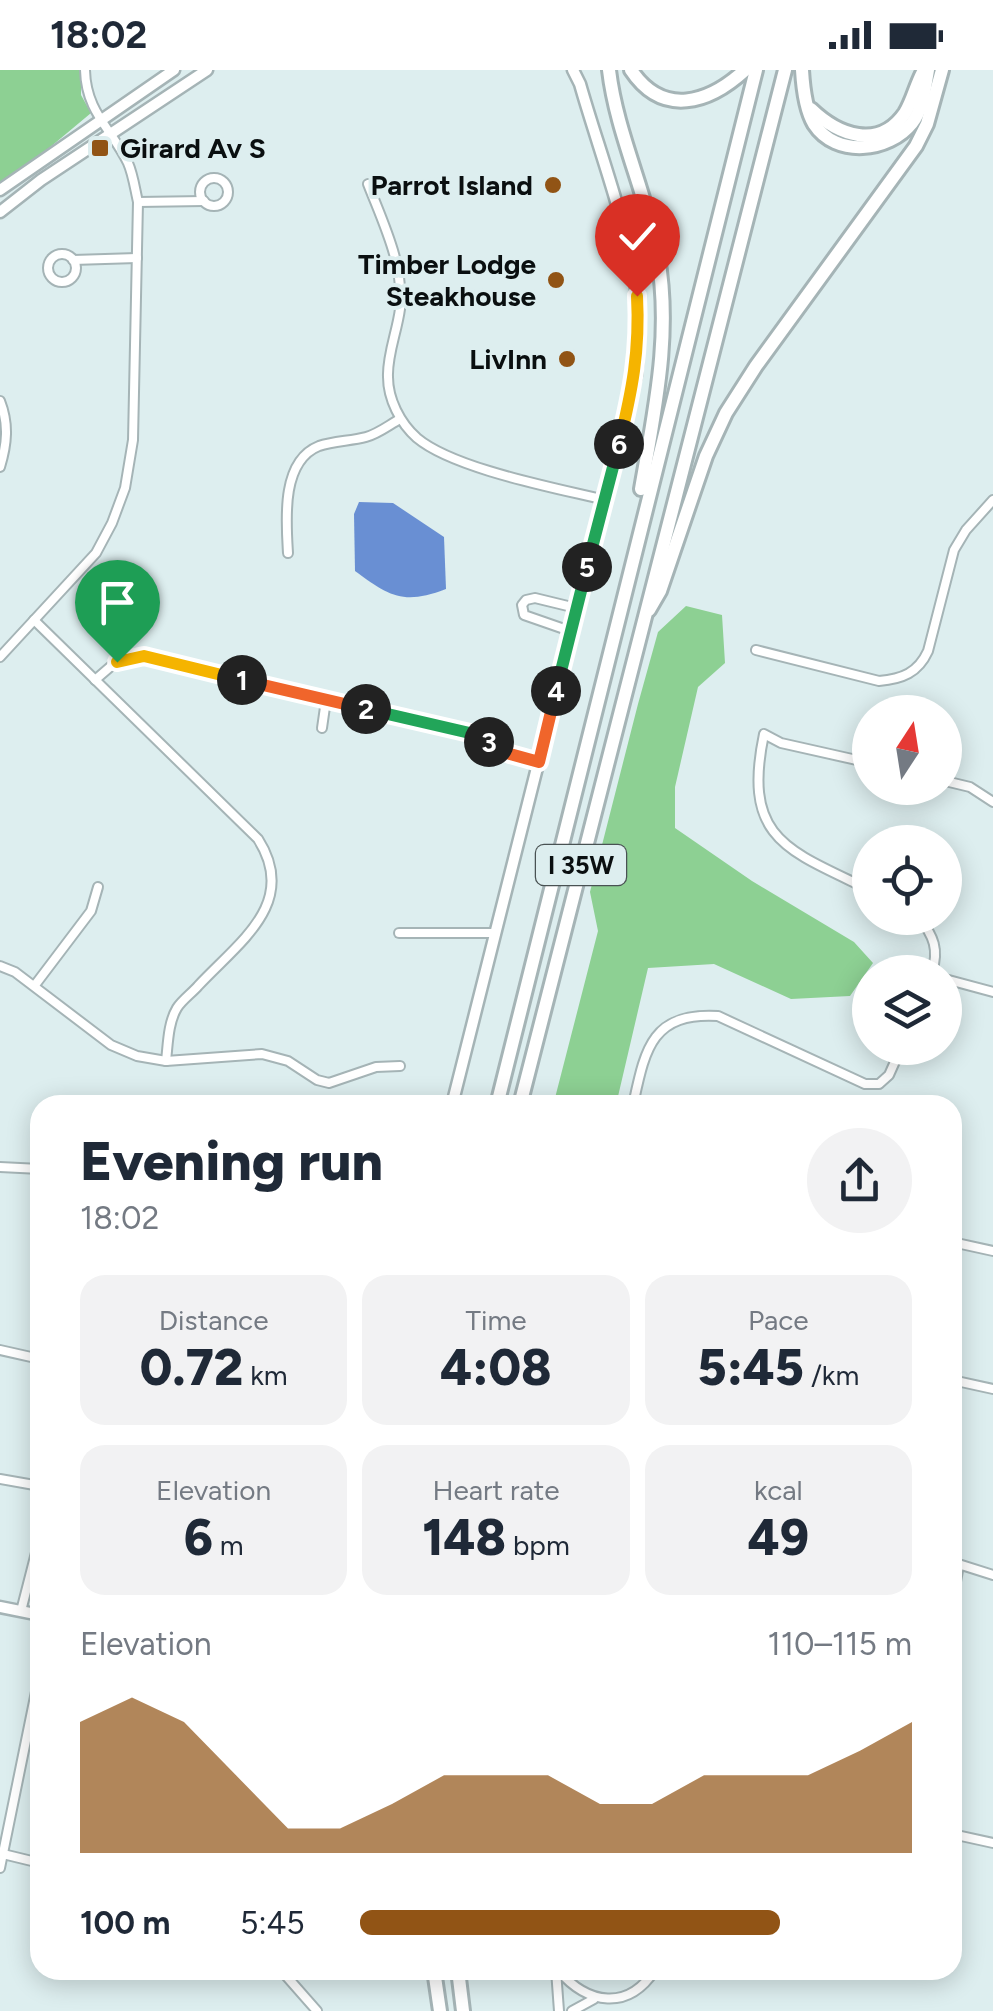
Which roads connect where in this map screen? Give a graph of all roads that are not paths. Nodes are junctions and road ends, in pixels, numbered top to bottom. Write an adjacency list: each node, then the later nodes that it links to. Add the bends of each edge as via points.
1 (85, 70): 13 (street, via 86,91)
2 (174, 70): 13 (street)
3 (207, 70): 14 (street)
4 (573, 70): 25 (street, via 625,240 640,336)
5 (608, 70): 28 (highway, via 656,246 664,328)
6 (632, 70): 7 (highway, via 661,96 696,101)
7 (745, 70)
8 (756, 70): 28 (highway, I 35W)
9 (785, 70): 31 (highway, I 35W)
10 (802, 70): 11 (highway, via 813,122 848,146 878,145 911,124)
11 (926, 70)
12 (942, 70): 31 (highway, via 916,146 726,413)
13 (100, 119): 14 (street); 16 (street)
14 (110, 134): 18 (street, via 129,165); 19 (street)
15 (368, 184): 23 (street, via 399,272 388,376)
16 (0, 190)
17 (204, 201): 18 (street)
18 (138, 202): 20 (street)
19 (0, 212)
20 (137, 258): 21 (street); 30 (street, via 126,488 96,552)
21 (73, 260)
22 (0, 402): 24 (street, via 7,444)
23 (400, 419): 25 (street, via 417,438 474,464); 27 (street, via 370,436 317,447 301,459 286,517)
24 (0, 467)
25 (605, 500): 29 (street)
26 (993, 500): 33 (street, via 954,550 923,663 899,680 879,681)
27 (288, 553)
28 (624, 589): 54 (highway, I 35W)
29 (576, 608): 32 (street); 32 (street, via 535,598 522,605 530,620)
30 (34, 620): 34 (street); 35 (street)
31 (641, 625): 55 (highway, I 35W)
32 (570, 632): 39 (street)
33 (756, 650)
34 (0, 657)
35 (95, 680): 36 (street, via 117,662 144,656); 50 (street, via 258,839 274,876 262,918 177,1008)
36 (326, 700): 37 (street); 39 (street, via 474,734)
37 (322, 728)
38 (852, 760): 42 (street, via 764,734 756,790 775,836)
39 (539, 762): 45 (street)
40 (962, 785): 41 (street)
41 (993, 802)
42 (852, 881)
43 (98, 886): 48 (street, via 91,912)
44 (399, 933): 45 (street)
45 (496, 933): 53 (street)
46 (0, 966): 48 (street)
47 (962, 984): 49 (street)
48 (34, 986): 50 (street, via 112,1045)
49 (993, 992)
50 (166, 1061): 52 (street, via 262,1054 328,1083)
51 (893, 1065): 56 (street, via 879,1084 865,1084 718,1016 692,1014 654,1037)
52 (400, 1066)
53 (455, 1095)
54 (499, 1095)
55 (523, 1095)
56 (635, 1095)
57 (0, 1167): 58 (street)
58 (30, 1169)
59 (962, 1244): 60 (street)
60 (993, 1251)
61 (0, 1350): 62 (street)
62 (30, 1357)
63 (962, 1382): 64 (street)
64 (993, 1389)
65 (0, 1478): 66 (street)
66 (30, 1484)
67 (962, 1566): 68 (street)
68 (993, 1574)
69 (30, 1576): 71 (street)
70 (0, 1607): 71 (street)
71 (21, 1611): 72 (street)
72 (30, 1613)
73 (30, 1721): 76 (street)
74 (962, 1836): 75 (street)
75 (993, 1842)
76 (3, 1854): 77 (street); 78 (street)
77 (30, 1861)
78 (0, 1868)
79 (290, 1980): 86 (street)
80 (435, 1980): 87 (highway)
81 (459, 1980): 88 (highway)
82 (557, 1980): 89 (street)
83 (566, 1980): 85 (street)
84 (648, 1980): 85 (street, via 628,1997)
85 (594, 1999): 90 (street)
86 (317, 2011)
87 (440, 2011)
88 (463, 2011)
89 (559, 2011)
90 (572, 2011)

